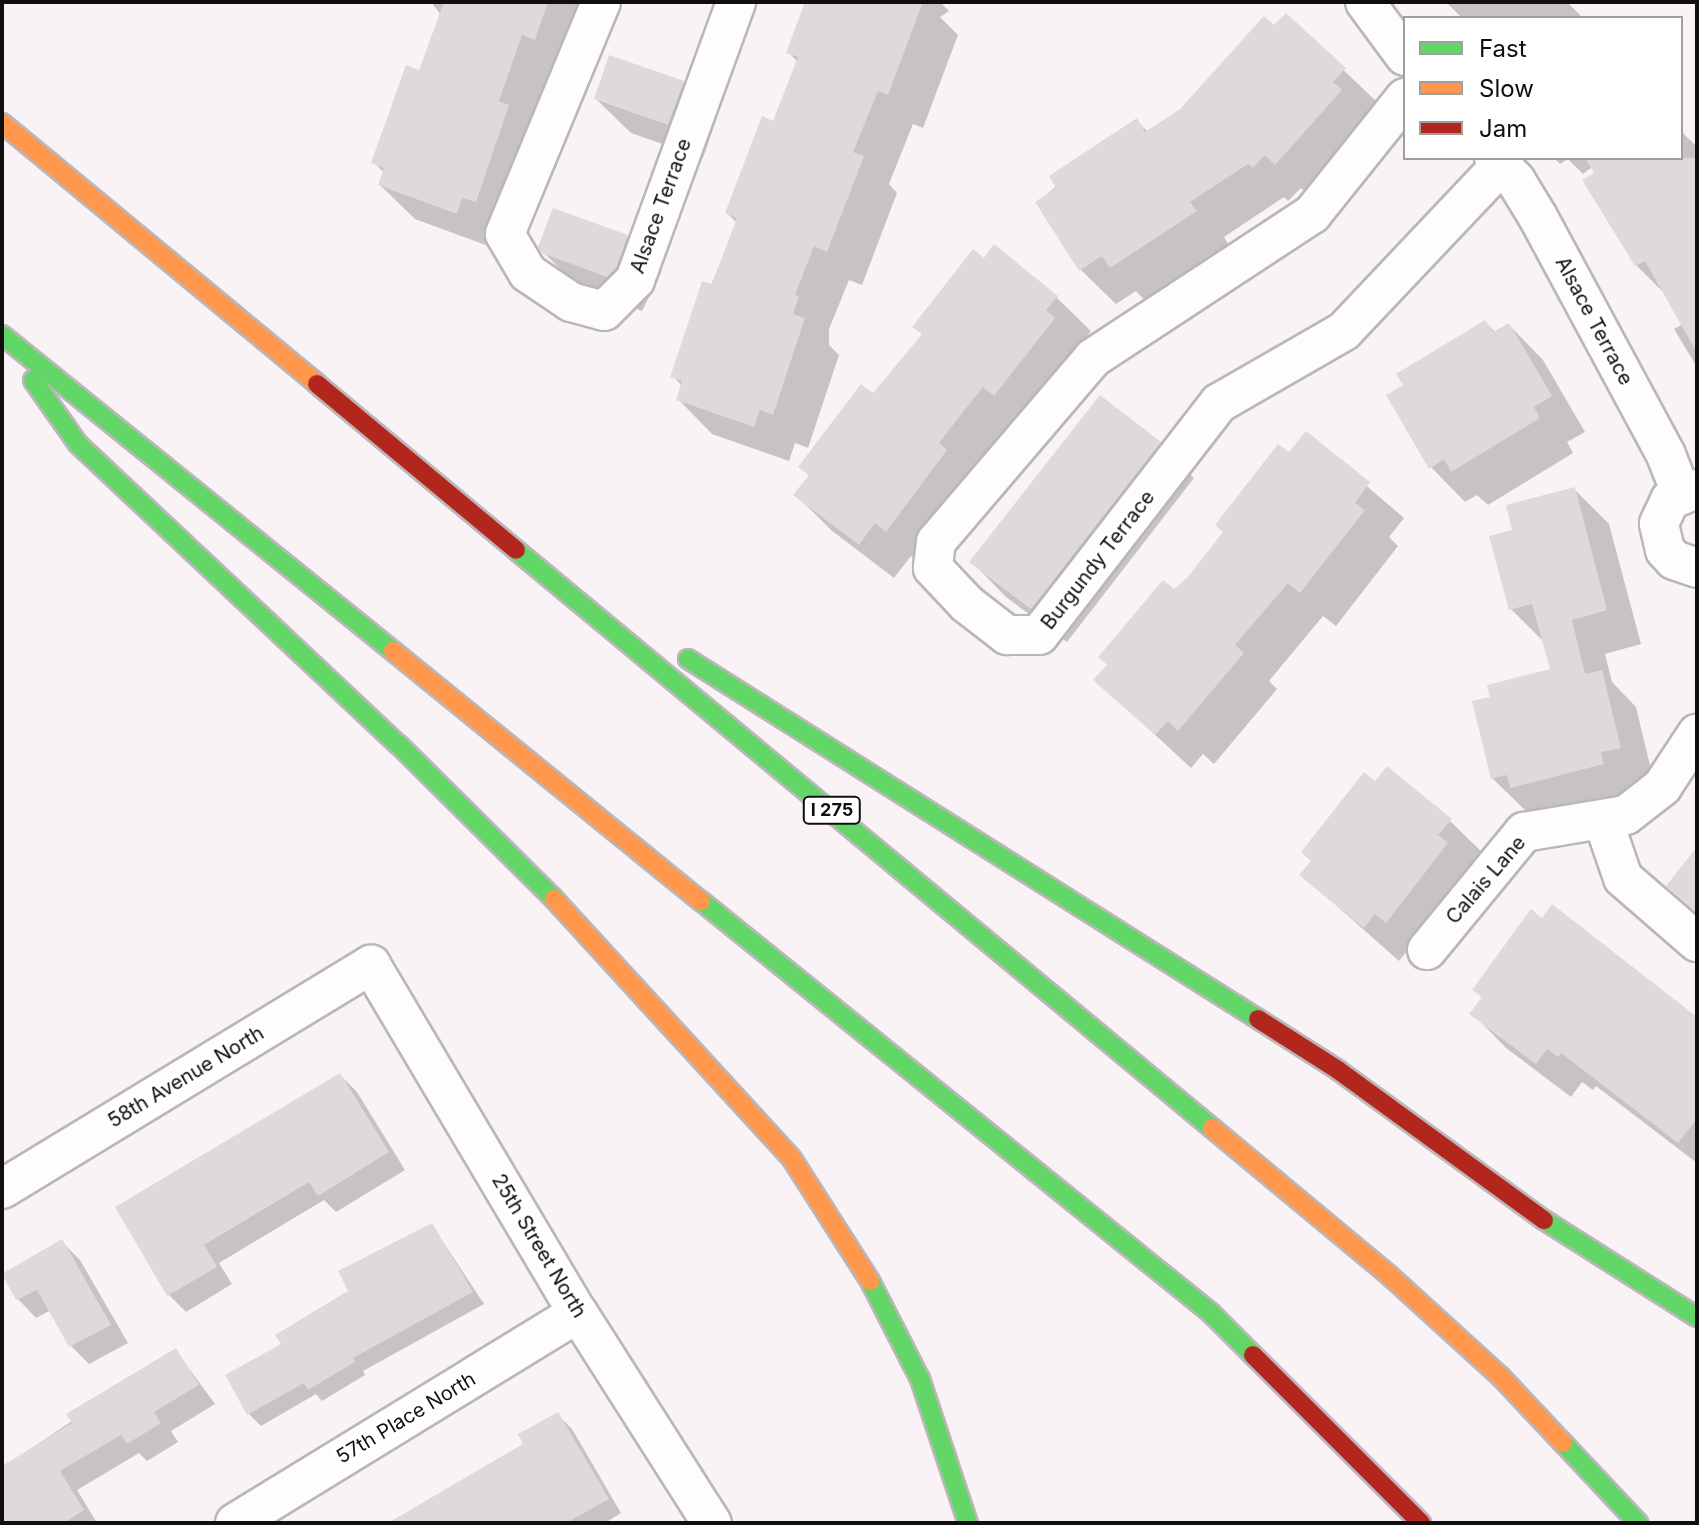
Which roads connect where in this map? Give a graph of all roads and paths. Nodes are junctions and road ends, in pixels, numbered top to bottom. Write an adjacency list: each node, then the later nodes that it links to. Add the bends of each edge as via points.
1 (601, 2): 2 (street, Alsace Terrace, via 505,234 528,273 571,302 604,311 635,280)
2 (736, 2)
3 (1365, 2): 4 (street)
4 (1403, 53)
5 (1403, 100): 7 (street, Burgundy Terrace, via 1312,214 1093,358 936,542 933,568 967,604 1007,635 1039,635 1219,403 1344,331)
6 (2, 123): 10 (highway, I 275)
7 (1498, 162): 9 (street, Alsace Terrace, via 1538,217)
8 (2, 336): 24 (highway, via 78,444 399,745 611,956 792,1159 858,1257 920,1379); 25 (highway, via 1211,1313)
9 (1689, 491): 11 (street, via 1662,511 1659,538 1674,560)
10 (479, 516): 12 (highway); 26 (highway, I 275, via 1390,1276 1500,1376)
11 (1697, 568)
12 (632, 621)
13 (670, 647): 21 (highway, via 1338,1070 1552,1226)
14 (1697, 734): 15 (street, Calais Lane, via 1662,787 1626,815)
15 (1603, 820): 16 (street, via 1623,878); 17 (street, Calais Lane, via 1524,832)
16 (1697, 942)
17 (1427, 950)
18 (371, 965): 19 (street, 58th Avenue North); 20 (street, 25th Street North)
19 (2, 1189)
20 (578, 1313): 22 (street, 57th Place North); 23 (street, 25th Street North)
21 (1697, 1317)
22 (235, 1523)
23 (712, 1523)
24 (968, 1523)
25 (1421, 1523)
26 (1638, 1523)

